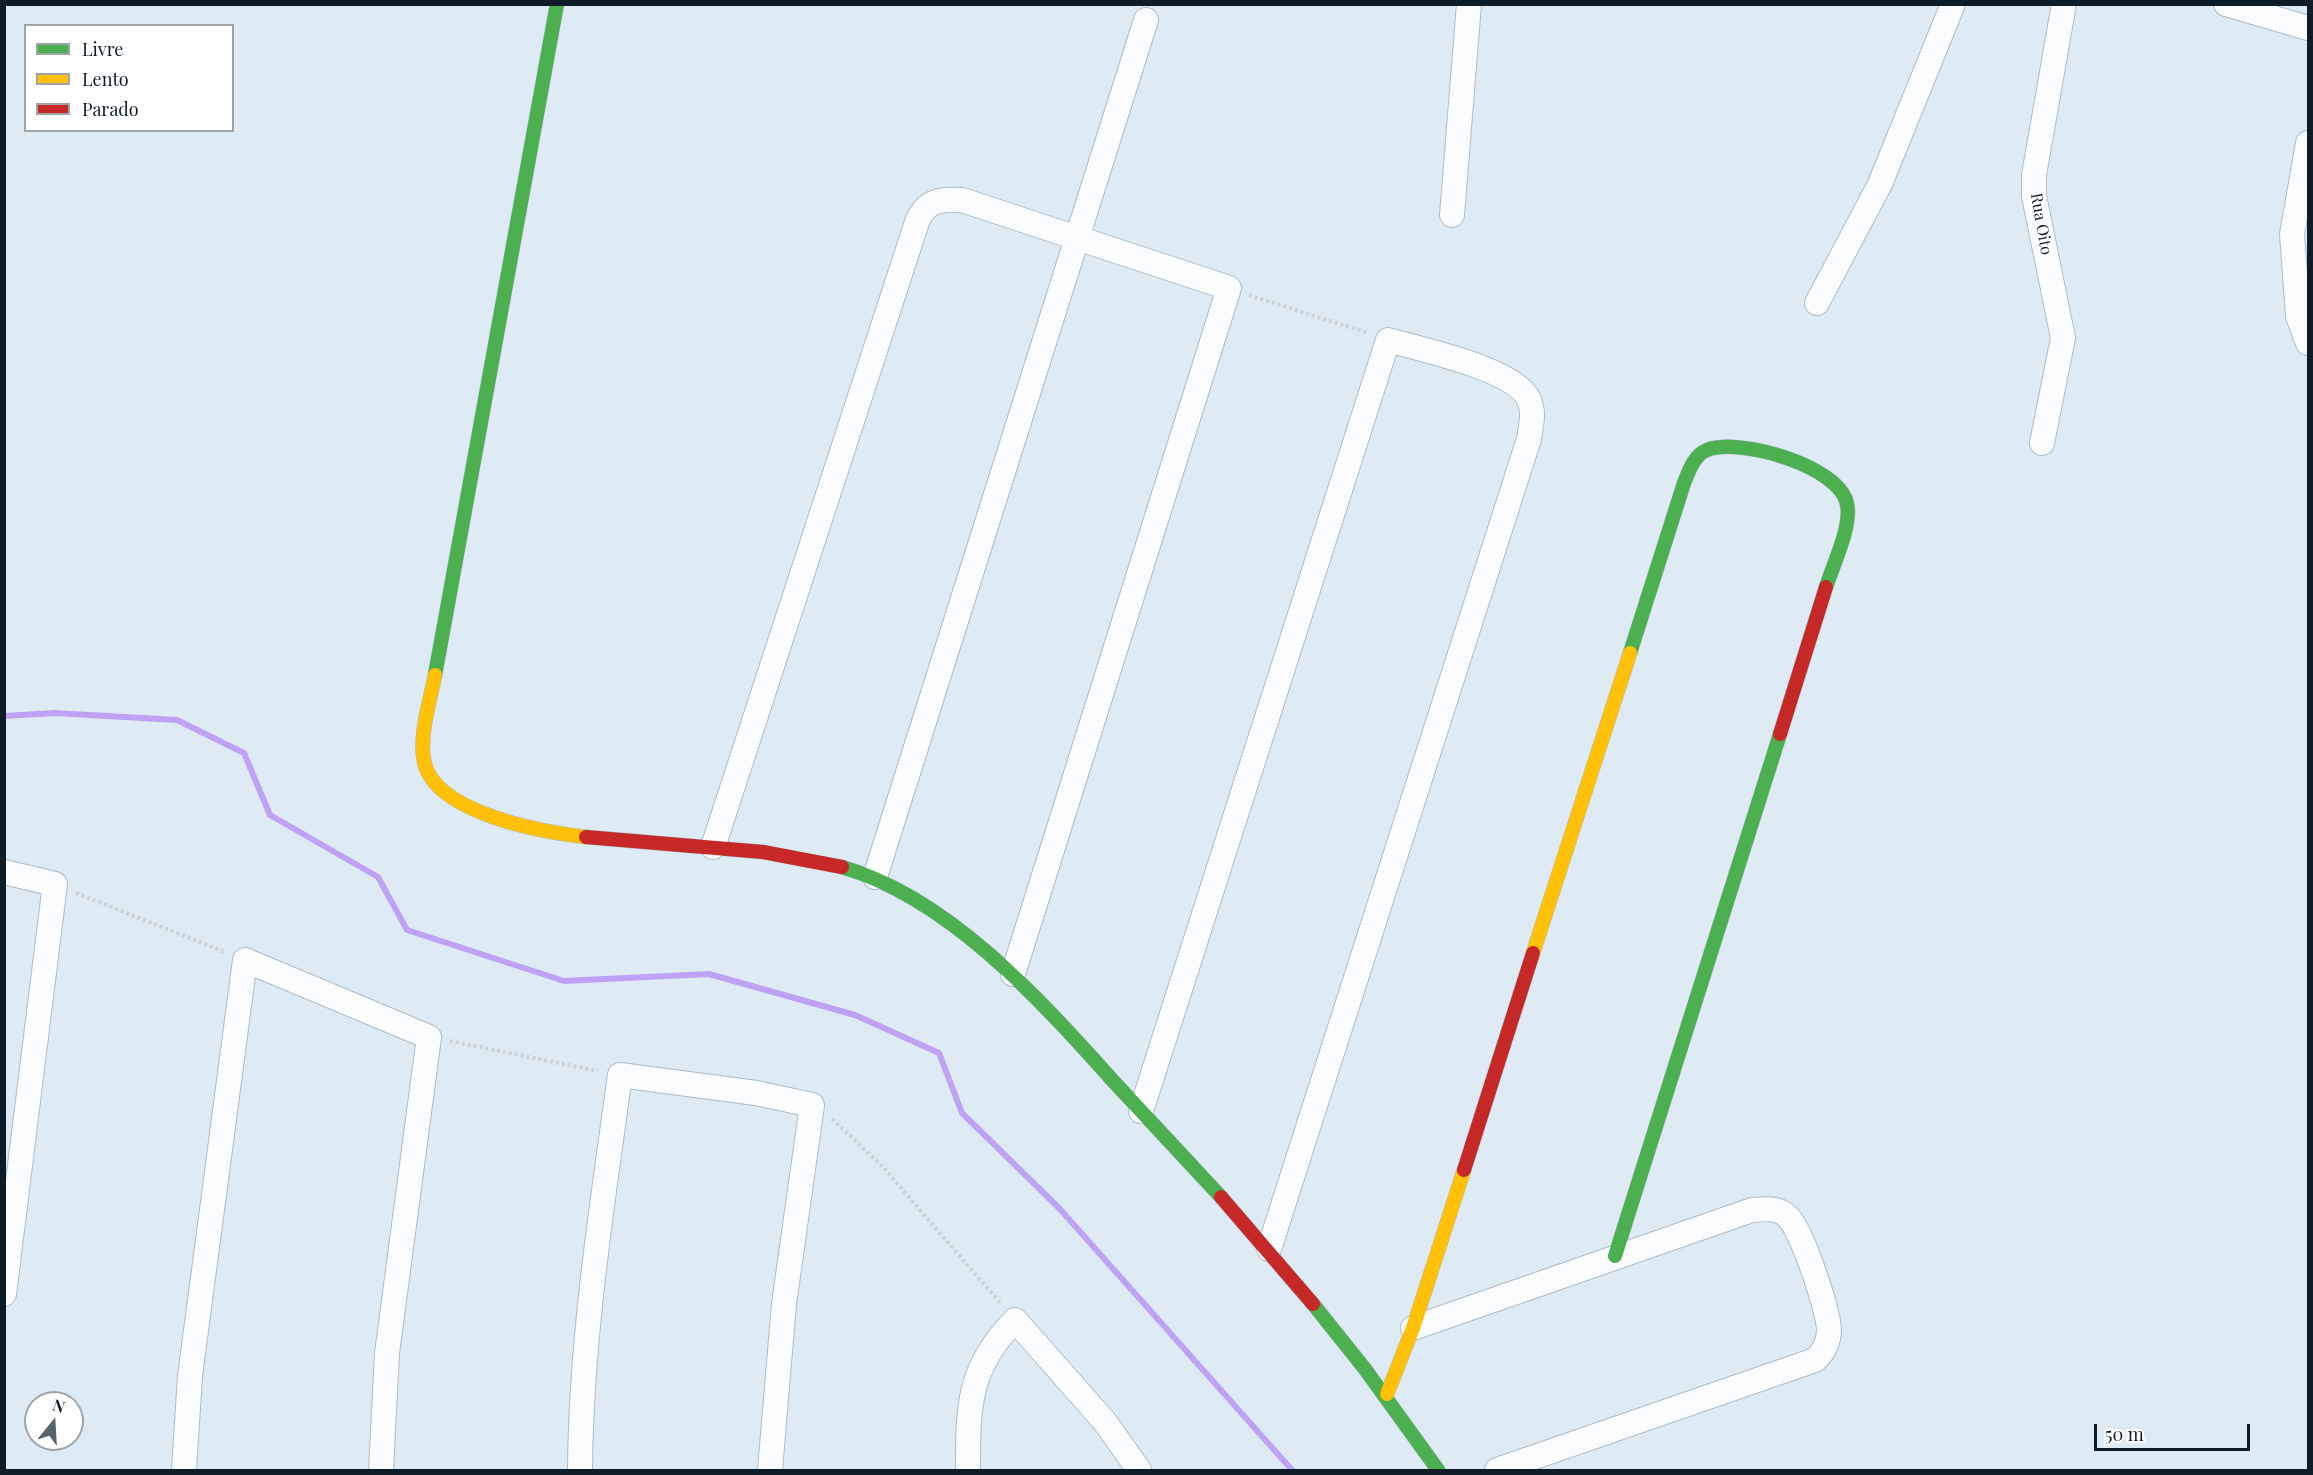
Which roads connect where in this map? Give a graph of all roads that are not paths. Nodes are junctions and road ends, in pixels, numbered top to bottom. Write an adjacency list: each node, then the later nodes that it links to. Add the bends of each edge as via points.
1 (557, 4): 14 (street, via 425,729 423,760 441,790 468,808 493,818 583,837)
2 (1469, 4): 9 (street)
3 (1953, 4): 11 (street, via 1880,184)
4 (2064, 4): 13 (street, Rua Oito, via 2034,175 2034,196 2063,338)
5 (2226, 4): 7 (street)
6 (1146, 20): 10 (street)
7 (2308, 27)
8 (2308, 143): 12 (street, via 2292,234 2298,316)
9 (1452, 215)
10 (1078, 238): 14 (street, via 962,200 934,201 923,211 867,371); 16 (street); 17 (street, via 1229,288)
11 (1817, 303)
12 (2308, 343)
13 (2042, 442)
14 (713, 847): 16 (street, via 784,855)
15 (4, 872): 21 (street, via 55,885)
16 (874, 876): 17 (street, via 961,932)
17 (1013, 974): 18 (street)
18 (1142, 1111): 19 (street); 19 (street, via 1388,340 1499,373 1528,398 1531,426 1518,480)
19 (1269, 1249): 23 (street)
20 (1615, 1256): 22 (street); 22 (street, via 1848,518 1845,496 1830,478 1782,458 1741,447 1726,445 1707,450 1695,460 1684,483); 31 (street, via 1752,1210 1782,1212 1797,1231 1820,1289 1829,1328 1825,1347 1815,1360 1803,1366)
21 (4, 1294)
22 (1413, 1328): 23 (street)
23 (1387, 1394): 30 (street)
24 (184, 1470): 25 (street, via 196,1330 245,960 429,1037 387,1353)
25 (381, 1470)
26 (580, 1470): 27 (street, via 580,1418 589,1319 620,1075 812,1105 775,1380)
27 (770, 1470)
28 (968, 1470): 29 (street, via 970,1417 977,1376 994,1342 1015,1320 1105,1422)
29 (1139, 1470)
30 (1438, 1470)
31 (1497, 1470)

